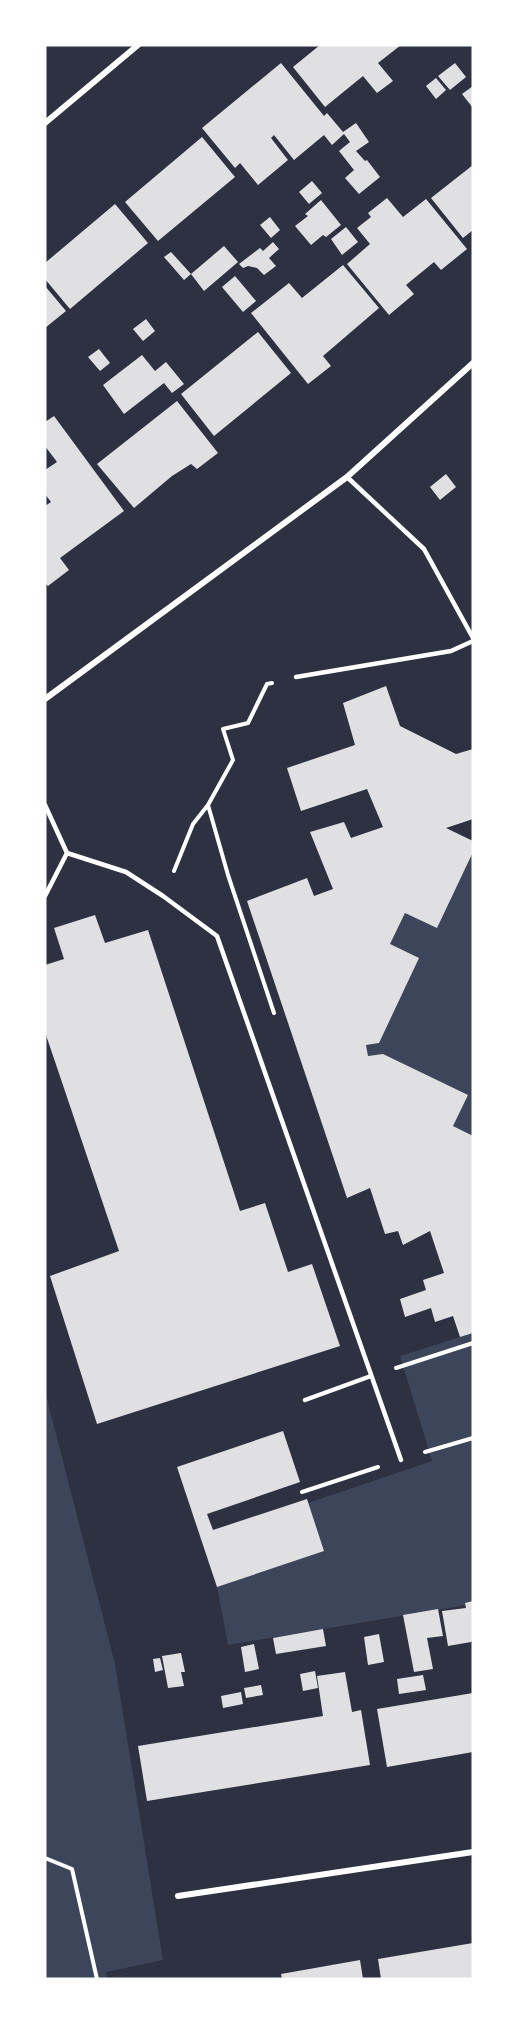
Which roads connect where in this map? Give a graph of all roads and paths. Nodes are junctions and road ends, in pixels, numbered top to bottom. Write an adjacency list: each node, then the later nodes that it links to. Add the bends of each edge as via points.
1 (138, 45): 2 (street)
2 (45, 123)
3 (473, 363): 4 (street)
4 (347, 477): 5 (lane, via 424,549); 7 (street)
5 (473, 640): 6 (lane, via 451,651)
6 (296, 677): 9 (path, via 267,684 248,723 223,729 233,760)
7 (45, 699)
8 (45, 805): 10 (lane)
9 (208, 805): 12 (path, via 193,824); 13 (path)
10 (67, 853): 11 (lane); 12 (lane, via 126,872)
11 (45, 896)
12 (163, 896): 16 (lane, via 217,936)
13 (278, 1022)
14 (473, 1343): 15 (path, via 396,1369)
15 (392, 1358)
16 (371, 1376): 17 (lane); 18 (lane)
17 (305, 1400)
18 (401, 1460)
19 (473, 1852): 21 (street)
20 (45, 1858): 22 (path, via 72,1869)
21 (178, 1896)
22 (98, 1979)

